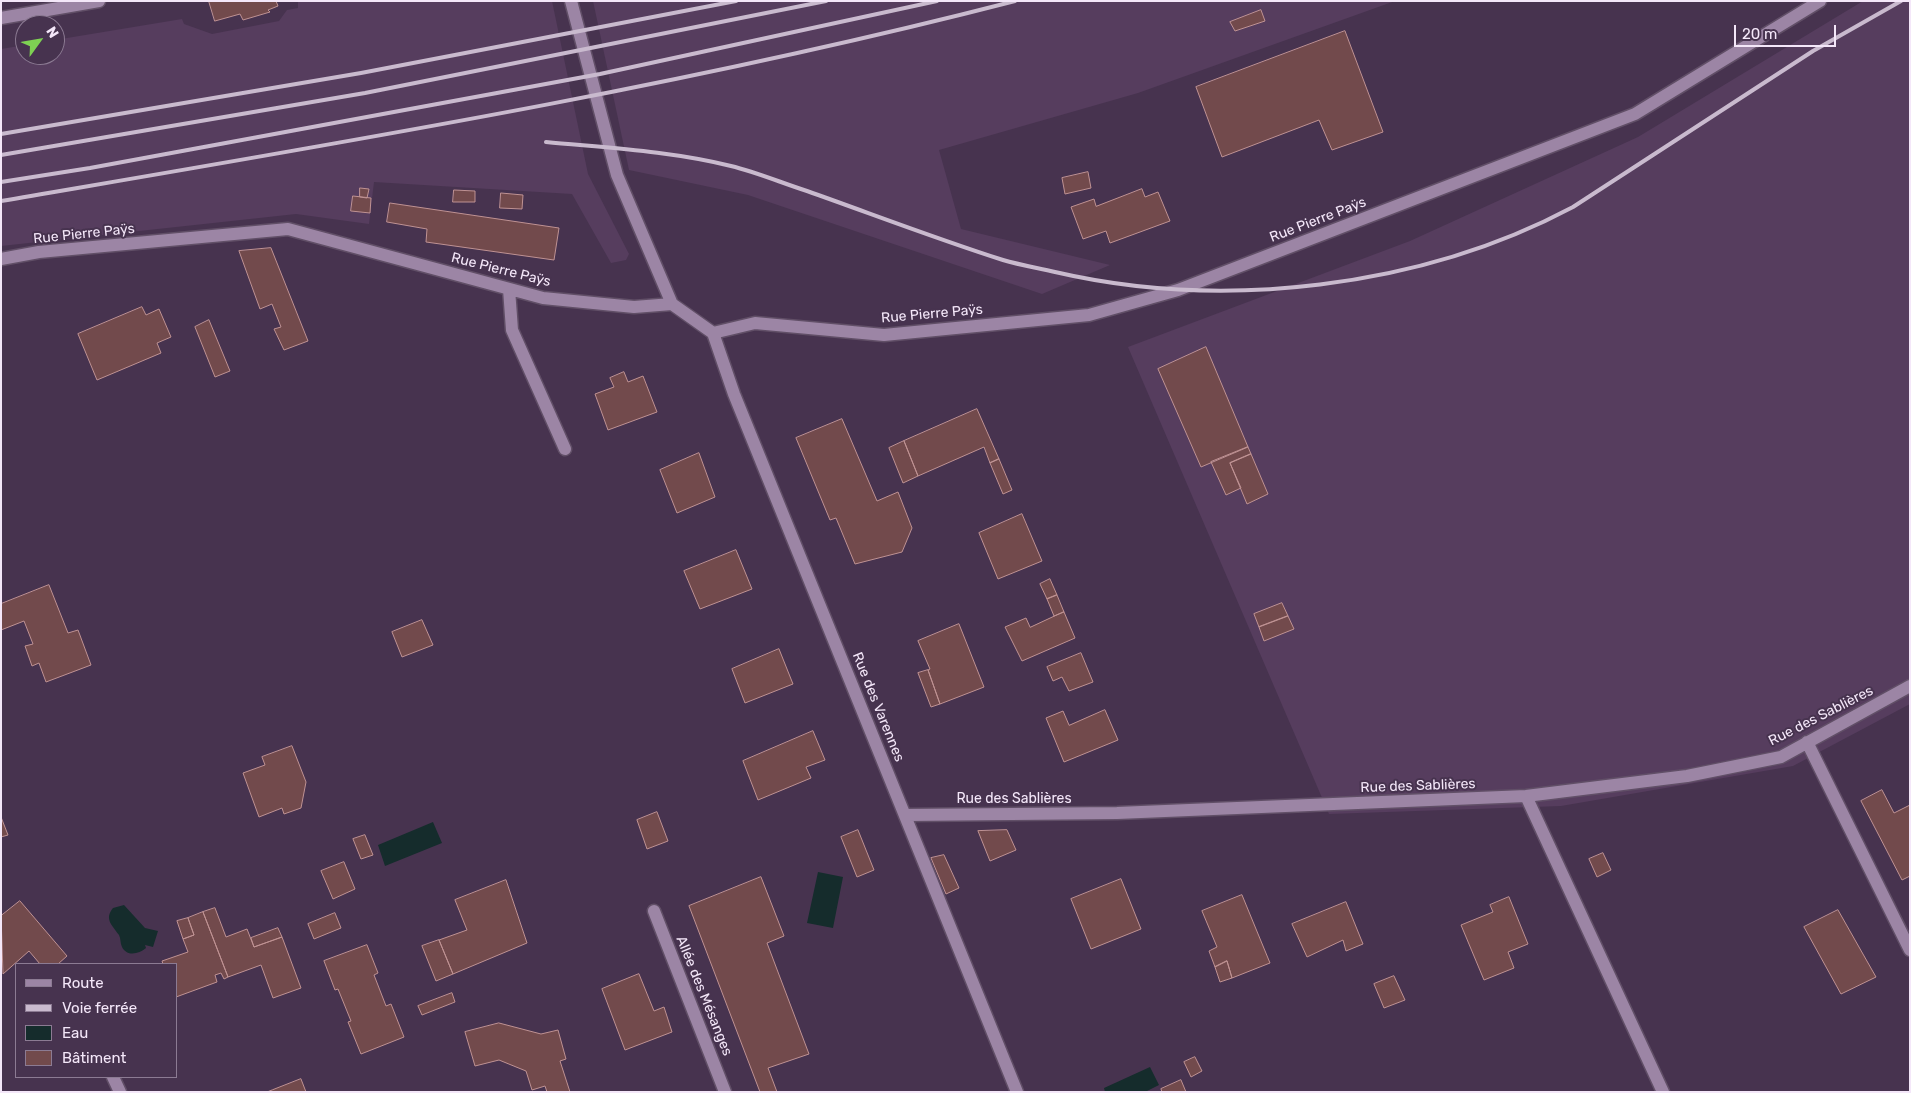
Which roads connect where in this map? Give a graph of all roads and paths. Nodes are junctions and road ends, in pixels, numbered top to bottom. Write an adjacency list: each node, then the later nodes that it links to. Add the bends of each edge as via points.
1 (100, 1): 4 (street)
2 (571, 1): 7 (street, via 617,175)
3 (1820, 1): 8 (street, Rue Pierre Paÿs, via 1635,114 1178,290 1089,315 884,335 755,322)
4 (1, 18)
5 (1, 259): 6 (street, Rue Pierre Paÿs, via 39,252 288,229)
6 (509, 289): 7 (street, Rue Pierre Paÿs, via 542,298 634,307); 9 (street, via 512,330)
7 (672, 304): 8 (street)
8 (713, 333): 13 (street, Rue des Varennes, via 734,394)
9 (565, 449)
10 (1910, 686): 11 (street, Rue des Sablières)
11 (1806, 742): 12 (street, Rue des Sablières, via 1781,756 1687,776); 15 (street)
12 (1526, 796): 13 (street, Rue des Sablières, via 1117,813); 20 (street)
13 (906, 815): 19 (street, Rue des Varennes)
14 (654, 912): 18 (street, Allée des Mésanges)
15 (1910, 950)
16 (113, 1078): 17 (street)
17 (120, 1092)
18 (725, 1092)
19 (1017, 1092)
20 (1663, 1092)

